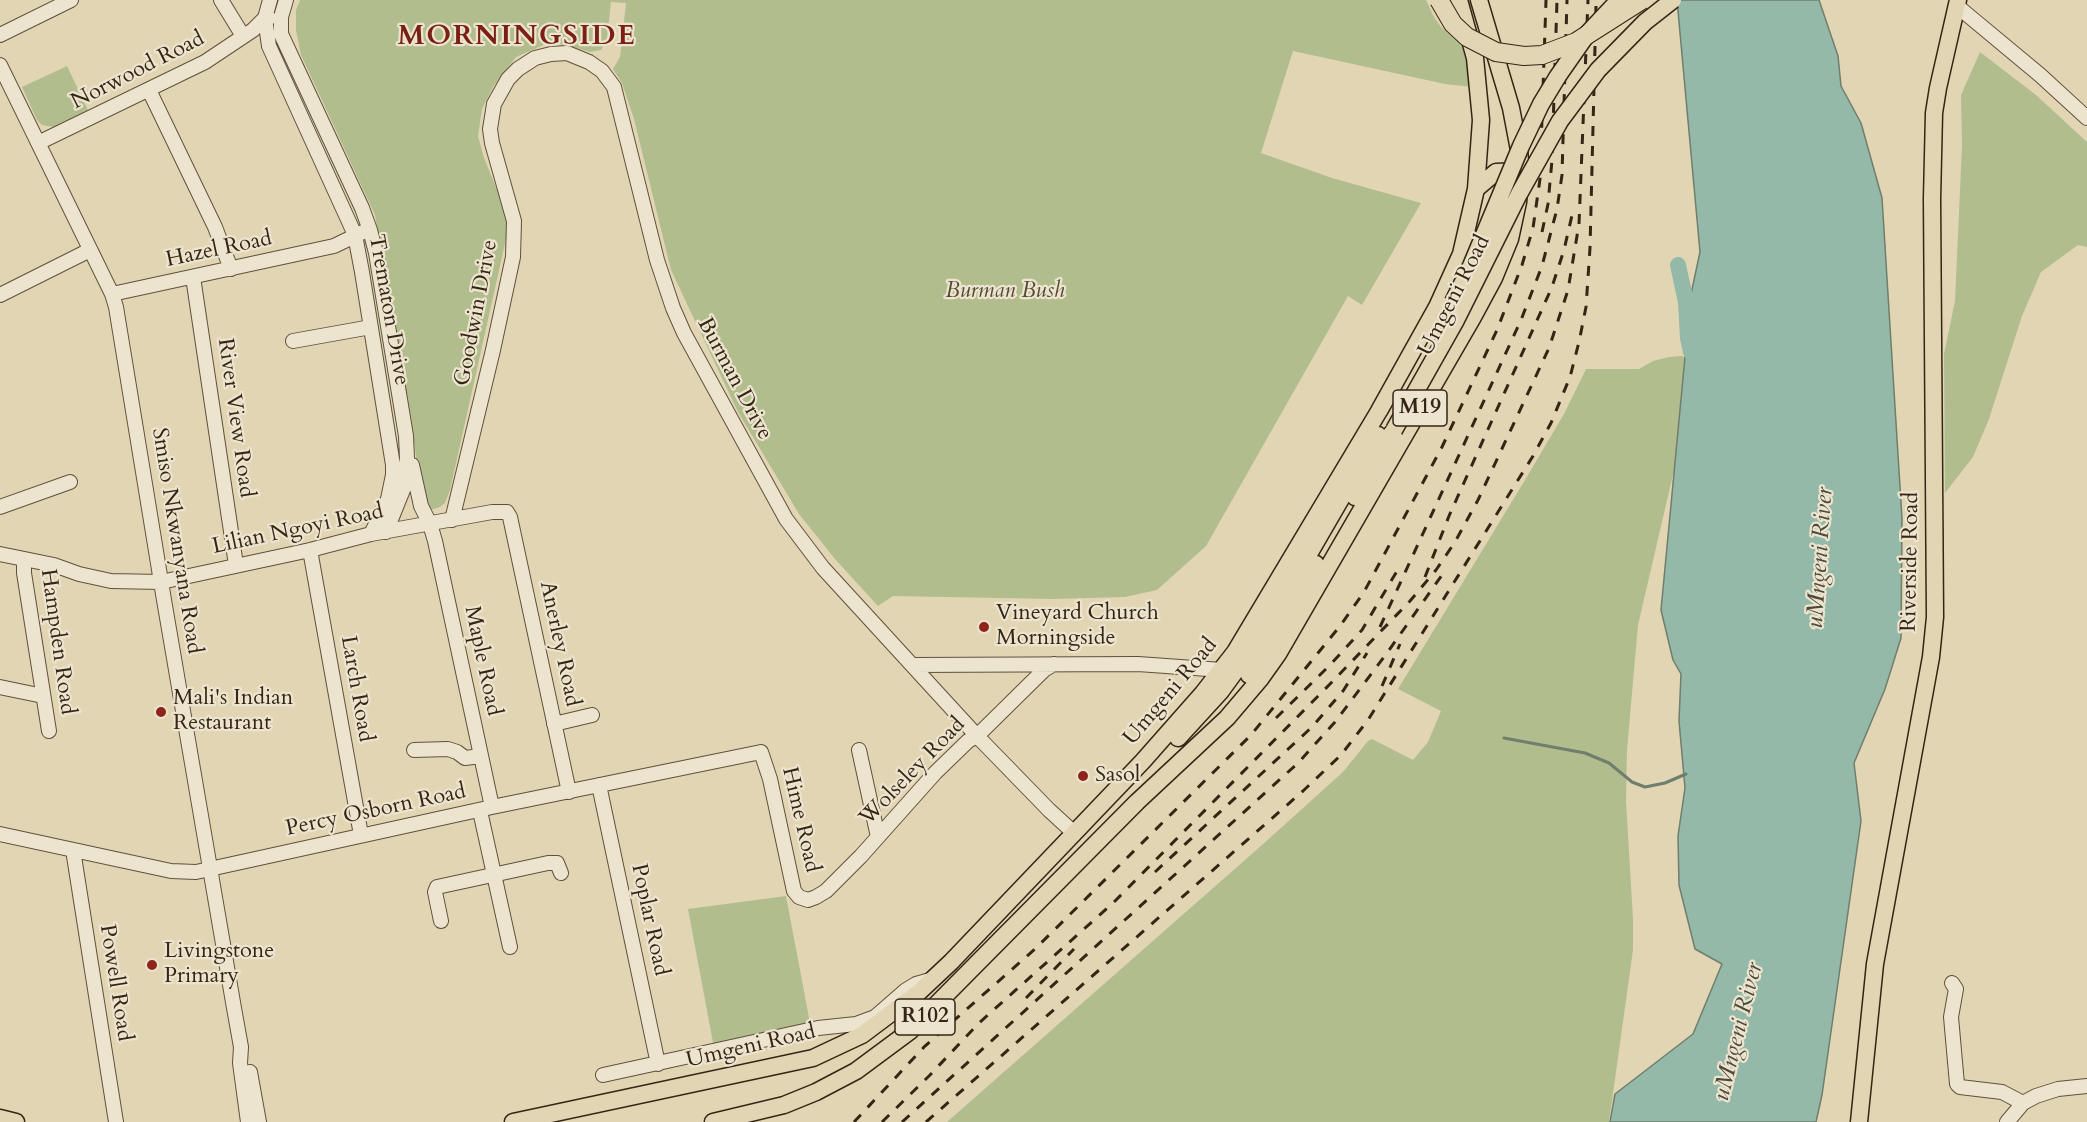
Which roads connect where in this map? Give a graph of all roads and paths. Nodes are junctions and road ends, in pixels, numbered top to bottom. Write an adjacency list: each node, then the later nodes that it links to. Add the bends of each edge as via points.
1 (71, 0): 16 (street)
2 (220, 0): 15 (street)
3 (270, 0): 13 (street, Trematon Drive)
4 (286, 0): 12 (street, Trematon Drive)
5 (1439, 0): 9 (highway, bridge, via 1453,24 1473,40 1496,52 1524,56 1542,55 1576,42)
6 (1459, 0): 25 (main road, Umgeni Road / M19, via 1480,94 1481,143)
7 (1479, 0): 24 (main road, Umgeni Road / M19, via 1511,108)
8 (1619, 0): 38 (main road, bridge, via 1588,33 1541,104 1471,266)
9 (1642, 0)
10 (1673, 0): 38 (main road, bridge, via 1645,22 1598,70 1560,120 1456,320)
11 (1958, 3): 20 (street); 97 (main road, Riverside Road, via 1934,113 1935,617 1875,964)
12 (281, 17): 13 (street); 14 (street, Trematon Drive)
13 (265, 18): 15 (street, Trematon Drive)
14 (281, 33): 15 (street, Norwood Road); 21 (street, Trematon Drive)
15 (254, 34): 19 (street, Norwood Road); 22 (street, Trematon Drive, via 274,58)
16 (0, 35)
17 (0, 65): 23 (street, Smiso Nkwanyana Road)
18 (602, 71): 44 (street, Goodwin Drive, via 567,53 535,58 508,79 494,104 490,129 514,221 513,256); 54 (street, Burman Drive, via 614,87 657,260 684,333 786,519 823,568)
19 (149, 90): 23 (street, Norwood Road); 30 (street)
20 (2087, 117)
21 (324, 128): 22 (street); 26 (street, Trematon Drive)
22 (310, 136): 27 (street, Trematon Drive)
23 (38, 143): 28 (street, Smiso Nkwanyana Road)
24 (1521, 171): 25 (main road, via 1496,172); 67 (main road, Umgeni Road / M19, via 1510,239 1494,278 1335,557 1261,678 1227,718)
25 (1476, 189): 55 (main road, Umgeni Road / M19, via 1461,254 1437,307 1379,411)
26 (370, 230): 27 (street, Hazel Road); 29 (street, Trematon Drive)
27 (356, 242): 29 (street, Hazel Road); 30 (street, Hazel Road); 34 (street, Trematon Drive)
28 (90, 250): 32 (street, Smiso Nkwanyana Road); 33 (street)
29 (376, 253): 36 (street, Trematon Drive)
30 (231, 269): 31 (street, Hazel Road)
31 (193, 277): 32 (street, Hazel Road); 51 (street, River View Road)
32 (112, 294): 52 (street, Smiso Nkwanyana Road)
33 (0, 295)
34 (371, 327): 35 (street); 37 (street, Trematon Drive)
35 (293, 341)
36 (394, 360): 37 (street); 39 (street, Trematon Drive)
37 (377, 363): 40 (street, Trematon Drive)
38 (1390, 425): 66 (main road, via 1236,672 1170,746); 67 (main road, via 1257,665)
39 (406, 442): 40 (street, via 403,456 396,456); 45 (street, Maple Road, via 421,506); 46 (street, Trematon Drive, via 405,485)
40 (391, 450): 47 (street, Trematon Drive, via 393,475 388,499)
41 (70, 482): 42 (street)
42 (0, 507)
43 (499, 511): 44 (street, Lilian Ngoyi Road); 59 (street, Anerley Road, via 510,517)
44 (452, 520): 45 (street, Lilian Ngoyi Road)
45 (430, 524): 46 (street, Lilian Ngoyi Road); 65 (street, Maple Road)
46 (386, 532): 47 (street, Lilian Ngoyi Road)
47 (371, 534): 48 (street, Lilian Ngoyi Road)
48 (310, 550): 51 (street, Lilian Ngoyi Road); 73 (street, Larch Road)
49 (0, 554): 50 (street, Lilian Ngoyi Road)
50 (24, 559): 52 (street, Lilian Ngoyi Road, via 111,581); 57 (street, Hampden Road)
51 (236, 565): 52 (street, Lilian Ngoyi Road)
52 (161, 582): 76 (street, Smiso Nkwanyana Road)
53 (1054, 664): 54 (street); 55 (street); 61 (street, Wolseley Road)
54 (912, 665): 61 (street, Burman Drive)
55 (1222, 670): 66 (main road, Umgeni Road / M19)
56 (0, 687): 57 (street)
57 (43, 696): 60 (street, Hampden Road)
58 (592, 715): 59 (street)
59 (554, 724): 69 (street, Anerley Road)
60 (49, 731)
61 (978, 736): 71 (street, Burman Drive); 74 (street, Wolseley Road, via 935,773)
62 (414, 750): 65 (street, via 448,749 465,758)
63 (860, 750): 74 (street)
64 (761, 752): 68 (street, Percy Osborn Road); 79 (street, Hime Road, via 790,876)
65 (481, 756): 70 (street, Maple Road)
66 (1143, 761): 71 (main road, Umgeni Road / R102)
67 (1174, 766): 96 (main road, Umgeni Road / R102, via 940,1002 883,1053 856,1071 784,1105)
68 (599, 785): 69 (street, Percy Osborn Road); 85 (street, Poplar Road)
69 (569, 792): 70 (street, Percy Osborn Road)
70 (486, 809): 73 (street, Percy Osborn Road); 78 (street, Maple Road)
71 (1073, 832): 82 (main road, Umgeni Road / R102)
72 (0, 834): 75 (street, Percy Osborn Road)
73 (361, 835): 76 (street, Percy Osborn Road)
74 (878, 837): 79 (street, Wolseley Road, via 826,891 808,900)
75 (72, 850): 76 (street, Percy Osborn Road, via 184,873); 92 (street, Powell Road)
76 (211, 868): 84 (street, Smiso Nkwanyana Road)
77 (561, 873): 78 (street, via 556,863 548,862)
78 (494, 874): 80 (street, via 437,886); 81 (street, Maple Road)
79 (799, 897)
80 (441, 921)
81 (510, 947)
82 (932, 980): 85 (street, via 906,990 866,1021); 89 (main road, Umgeni Road / R102, via 888,1018 813,1058)
83 (1952, 983): 88 (street, via 1956,989 1951,1017 1957,1084 2002,1092)
84 (241, 1047): 93 (street, Smiso Nkwanyana Road); 94 (street, Smiso Nkwanyana Road, via 248,1061)
85 (658, 1064): 86 (street)
86 (603, 1075)
87 (2087, 1086): 88 (street, via 2058,1089)
88 (2023, 1103): 98 (street)
89 (578, 1115): 95 (main road, Umgeni Road / R102)
90 (0, 1118): 91 (main road)
91 (16, 1122)
92 (116, 1122)
93 (248, 1122)
94 (259, 1122)
95 (513, 1122)
96 (713, 1122)
97 (1859, 1122)
98 (2007, 1122)

